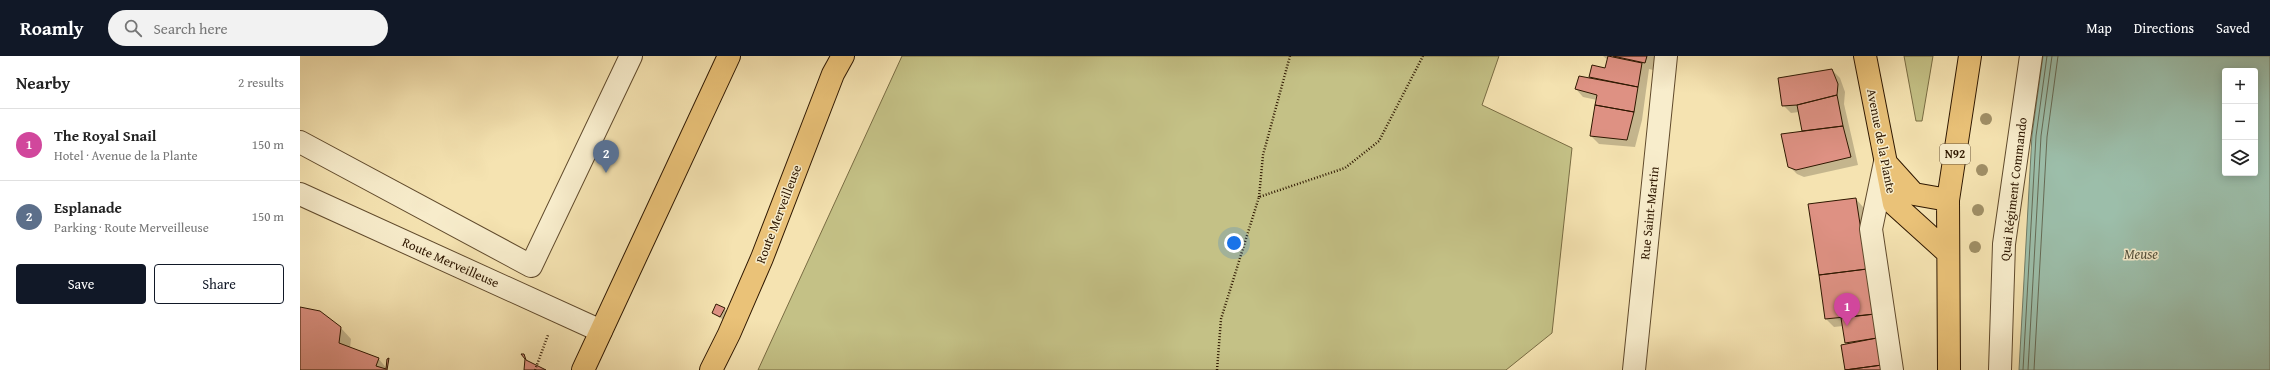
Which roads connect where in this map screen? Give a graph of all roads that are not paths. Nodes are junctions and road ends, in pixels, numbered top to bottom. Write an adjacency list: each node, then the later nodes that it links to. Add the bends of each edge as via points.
1 (631, 56): 8 (street, via 531,266)
2 (729, 56): 13 (main road)
3 (843, 56): 15 (main road, Route Merveilleuse, via 832,74 741,309)
4 (1666, 56): 16 (street, Rue Saint-Martin)
5 (1865, 56): 9 (main road, Avenue de la Plante)
6 (1970, 56): 11 (main road, N92)
7 (2031, 56): 19 (street, Quai Régiment Commando, via 2004,244)
8 (300, 142)
9 (1885, 162): 11 (main road, via 1914,194); 12 (main road, Avenue de la Plante, via 1894,204); 17 (street, via 1871,229)
10 (300, 194): 13 (street, Route Merveilleuse)
11 (1948, 200): 12 (main road, N92)
12 (1947, 252): 18 (main road, N92)
13 (601, 331): 14 (main road)
14 (583, 370)
15 (711, 370)
16 (1634, 370)
17 (1892, 370)
18 (1949, 370)
19 (2000, 370)

